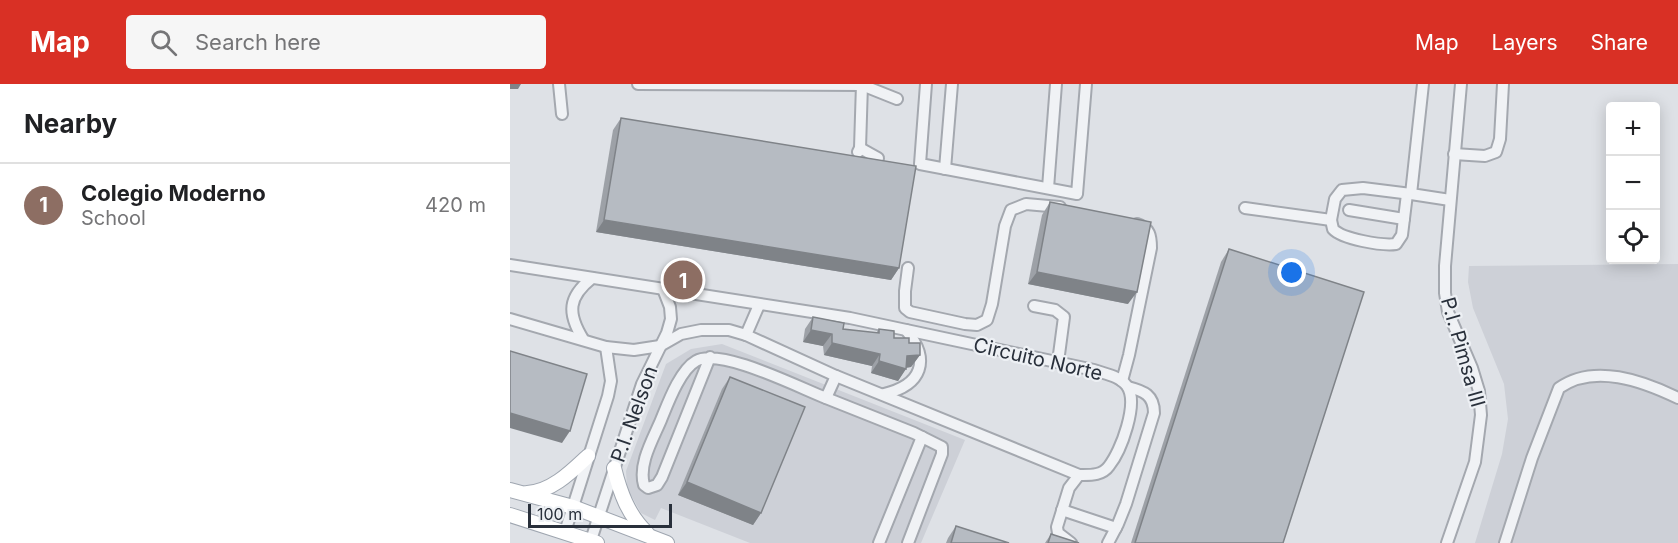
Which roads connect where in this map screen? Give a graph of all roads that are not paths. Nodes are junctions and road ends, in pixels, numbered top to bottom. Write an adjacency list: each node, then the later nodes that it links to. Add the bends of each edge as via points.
1 (559, 84): 12 (street)
2 (638, 84): 10 (street)
3 (926, 84): 15 (street, via 920,164)
4 (952, 84): 15 (street)
5 (1056, 84): 16 (street)
6 (1086, 84): 16 (street, via 1077,194)
7 (1423, 84): 17 (street)
8 (1461, 84): 13 (street, P.I. Pimsa III)
9 (1503, 84): 13 (street, via 1496,152 1485,156)
10 (862, 85): 11 (street); 14 (street, via 859,150)
11 (897, 99)
12 (562, 114)
13 (1454, 154): 18 (street, P.I. Pimsa III)
14 (878, 158)
15 (945, 169): 16 (street)
16 (1048, 188)
17 (1409, 194): 18 (street); 22 (street); 23 (street, via 1363,188 1342,190 1335,199)
18 (1450, 200): 62 (street, P.I. Pimsa III, via 1445,266 1448,312 1472,368 1481,415 1475,462)
19 (1245, 208): 23 (street)
20 (1074, 209): 26 (street, via 1037,204 1011,210 992,304 987,321 982,324 910,312 904,300)
21 (1349, 210): 22 (street)
22 (1404, 219): 23 (street, via 1400,239 1392,244 1342,235 1333,229)
23 (1331, 220)
24 (1130, 222): 40 (street, via 1146,227 1151,248)
25 (510, 265): 27 (street, Circuito Norte)
26 (908, 268)
27 (592, 278): 28 (street, Circuito Norte); 34 (street, via 578,289 572,303 573,324)
28 (663, 289): 29 (street, Circuito Norte); 36 (street, P.I. Nelson, via 671,319)
29 (759, 305): 32 (street, Circuito Norte); 33 (street)
30 (1034, 306): 38 (street, via 1055,310 1064,317)
31 (510, 319): 34 (street)
32 (906, 330): 38 (street, Circuito Norte); 41 (street, via 920,355 918,372 909,384)
33 (746, 335): 36 (street, via 729,330 701,330 681,334); 39 (street)
34 (583, 339): 35 (street)
35 (606, 346): 36 (street, via 634,350); 45 (street, P.I. Nelson, via 611,381)
36 (660, 346): 46 (street, P.I. Nelson, via 642,384)
37 (710, 357): 37 (street, via 687,368 675,389 644,464 643,479 648,488 657,485 662,477); 42 (street, via 747,366)
38 (1058, 362): 40 (street, Circuito Norte, via 1094,370)
39 (836, 376): 41 (street); 42 (street)
40 (1125, 384): 47 (street, Circuito Norte, via 1132,396 1122,442 1109,466 1096,475); 53 (street, via 1152,399 1154,413)
41 (884, 394): 47 (street)
42 (826, 398): 44 (street)
43 (1678, 398): 63 (street, via 1633,381 1606,376 1582,376 1559,388)
44 (922, 437): 58 (street); 59 (street, via 943,450)
45 (588, 456): 48 (main road, via 553,485 536,492); 49 (street, P.I. Nelson)
46 (614, 468): 52 (street, P.I. Nelson); 55 (main road, via 629,512)
47 (1079, 475): 50 (street)
48 (516, 492): 49 (main road)
49 (573, 507): 52 (main road); 54 (street, P.I. Nelson)
50 (1062, 510): 53 (street); 60 (street, via 1058,533)
51 (510, 515): 54 (main road)
52 (598, 516): 55 (main road); 56 (street, P.I. Nelson)
53 (1116, 528): 61 (street)
54 (565, 532): 56 (main road)
55 (651, 536): 57 (main road)
56 (586, 541)
57 (667, 543)
58 (879, 543)
59 (908, 543)
60 (1071, 543)
61 (1108, 543)
62 (1447, 543)
63 (1505, 543)

